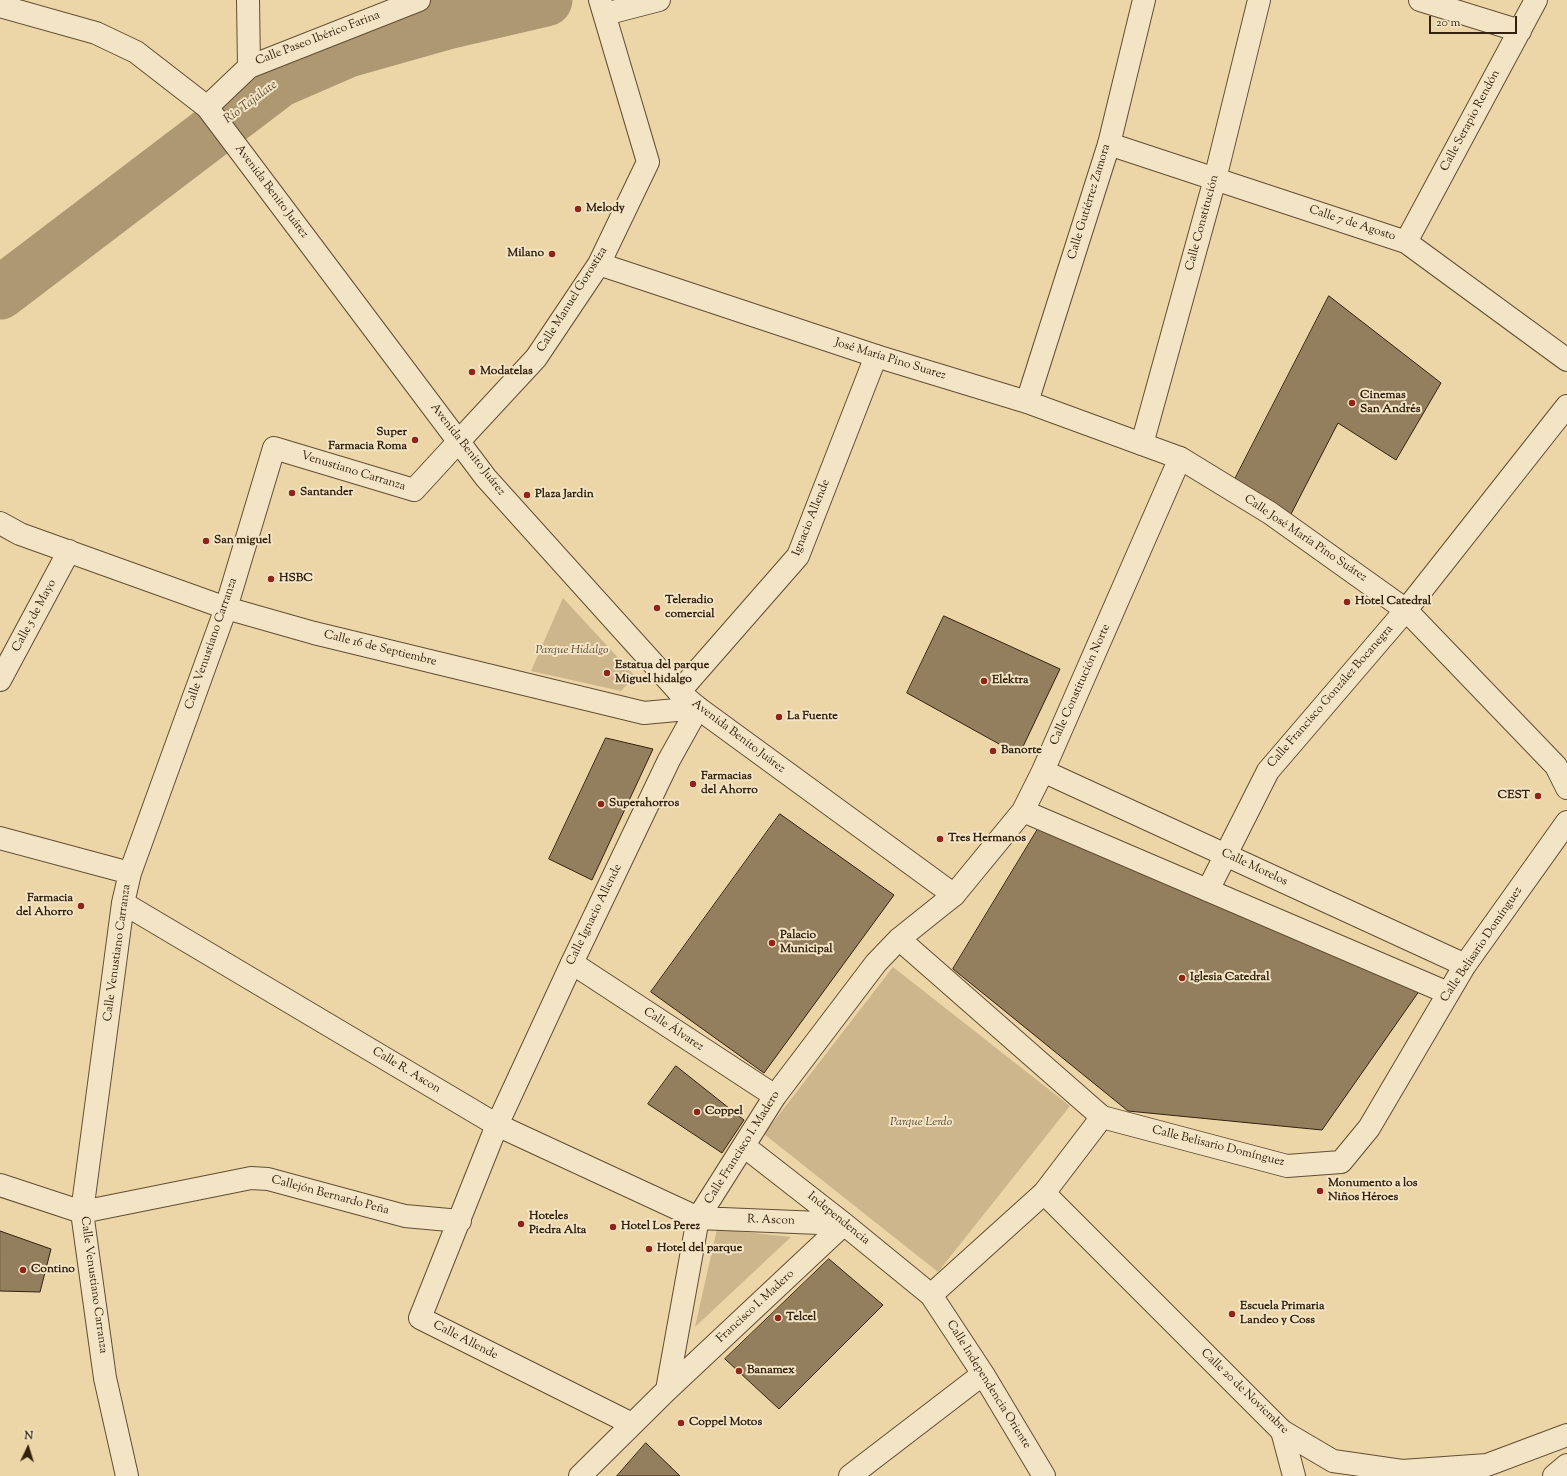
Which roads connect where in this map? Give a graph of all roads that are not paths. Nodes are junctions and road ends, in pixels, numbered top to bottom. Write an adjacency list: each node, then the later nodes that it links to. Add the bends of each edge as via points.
1 (248, 0): 11 (street)
2 (420, 0): 11 (street, Calle Paseo Ibérico Farina)
3 (659, 0): 9 (street)
4 (1144, 0): 13 (street, Calle Gutiérrez Zamora)
5 (1259, 0): 14 (street, Calle Constitución)
6 (1420, 0): 10 (street)
7 (1536, 0): 10 (street, Calle Serapio Rendón)
8 (0, 6): 12 (street, Avenida Benito Juárez, via 96,34 136,52)
9 (603, 7): 16 (street, Calle Manuel Gorostiza, via 648,162)
10 (1520, 31): 15 (street, Calle Serapio Rendón)
11 (249, 67): 12 (street, Calle Paseo Ibérico Farina)
12 (215, 118): 21 (street, Avenida Benito Juárez)
13 (1109, 144): 14 (street, Calle 7 de Agosto); 19 (street, Calle Gutiérrez Zamora)
14 (1215, 180): 15 (street, Calle 7 de Agosto); 22 (street, Calle Constitución)
15 (1406, 242): 18 (street, Calle 7 de Agosto)
16 (599, 264): 17 (street, José María Pino Suarez); 21 (street, Calle Manuel Gorostiza, via 536,358)
17 (876, 356): 19 (street, José María Pino Suarez); 30 (street, Ignacio Allende, via 798,556)
18 (1567, 360)
19 (1027, 402): 22 (street, José María Pino Suarez)
20 (1567, 406): 28 (street, Calle Francisco González Bocanegra)
21 (459, 441): 23 (street, Venustiano Carranza, via 414,490); 30 (street, Avenida Benito Juárez, via 486,478)
22 (1142, 444): 24 (street, José María Pino Suarez)
23 (274, 448): 27 (street, Calle Venustiano Carranza)
24 (1180, 458): 28 (street, Calle José María Pino Suárez, via 1270,513); 32 (street, Calle Constitución Norte)
25 (0, 523): 26 (street, Calle 16 de Septiembre, via 20,534)
26 (69, 551): 27 (street, Calle 16 de Septiembre); 29 (street, Calle 5 de Mayo)
27 (226, 608): 31 (street, Calle 16 de Septiembre, via 314,633 644,713); 38 (street, Calle Venustiano Carranza)
28 (1406, 610): 33 (street, Calle José María Pino Suárez, via 1556,766); 37 (street, Calle Francisco González Bocanegra, via 1268,771)
29 (0, 680)
30 (679, 692): 31 (street, Avenida Benito Juárez)
31 (698, 708): 40 (street, Avenida Benito Juárez); 43 (street, Calle Ignacio Allende, via 669,760)
32 (1043, 771): 34 (street, Calle Constitución Norte); 37 (street, Calle Morelos)
33 (1567, 788)
34 (1023, 811): 39 (street); 40 (street, Calle Constitución Norte)
35 (1567, 822): 44 (street, Calle Belisario Domínguez)
36 (0, 838): 38 (street)
37 (1225, 854): 39 (street, Calle Francisco González Bocanegra); 44 (street, Calle Morelos)
38 (130, 874): 41 (street, Calle Venustiano Carranza)
39 (1208, 890): 45 (street)
40 (954, 895): 42 (street, Calle Francisco I. Madero)
41 (123, 903): 48 (street, Calle R. Ascon); 52 (street, Calle Venustiano Carranza)
42 (899, 939): 46 (street, Calle Francisco I. Madero, via 876,963); 47 (street, Calle Belisario Domínguez)
43 (572, 963): 46 (street, Calle Álvarez); 48 (street, Calle Ignacio Allende)
44 (1465, 965): 45 (street, Calle Belisario Domínguez)
45 (1448, 993): 47 (street, Calle Belisario Domínguez, via 1369,1128 1341,1162 1287,1166)
46 (774, 1096): 49 (street, Calle Francisco I. Madero)
47 (1102, 1117): 51 (street)
48 (498, 1125): 53 (street, Calle R. Ascon); 54 (street, Calle Allende)
49 (744, 1146): 53 (street, Calle Francisco I. Madero); 55 (street, Independencia)
50 (0, 1185): 52 (street)
51 (1044, 1193): 56 (street); 60 (street, Calle 20 de Noviembre)
52 (82, 1212): 54 (street, Callejón Bernardo Peña, via 251,1178 268,1179 405,1216); 63 (street, Calle Venustiano Carranza, via 105,1378)
53 (698, 1218): 55 (street, R. Ascon); 58 (street, Calle Francisco I. Madero)
54 (460, 1221): 59 (street, Calle Allende, via 420,1318)
55 (844, 1224): 56 (street, Independencia); 58 (street, Francisco I. Madero)
56 (931, 1295): 57 (street, Calle Independencia Oriente)
57 (983, 1374): 65 (street); 66 (street, Calle Independencia Oriente)
58 (667, 1390): 59 (street)
59 (632, 1424): 64 (street)
60 (1282, 1431): 61 (street, Calle 20 de Noviembre, via 1333,1461 1402,1471 1487,1465); 67 (street)
61 (1567, 1435)
62 (1567, 1465): 68 (street)
63 (127, 1476)
64 (580, 1476)
65 (850, 1476)
66 (1044, 1476)
67 (1294, 1476)
68 (1554, 1476)

